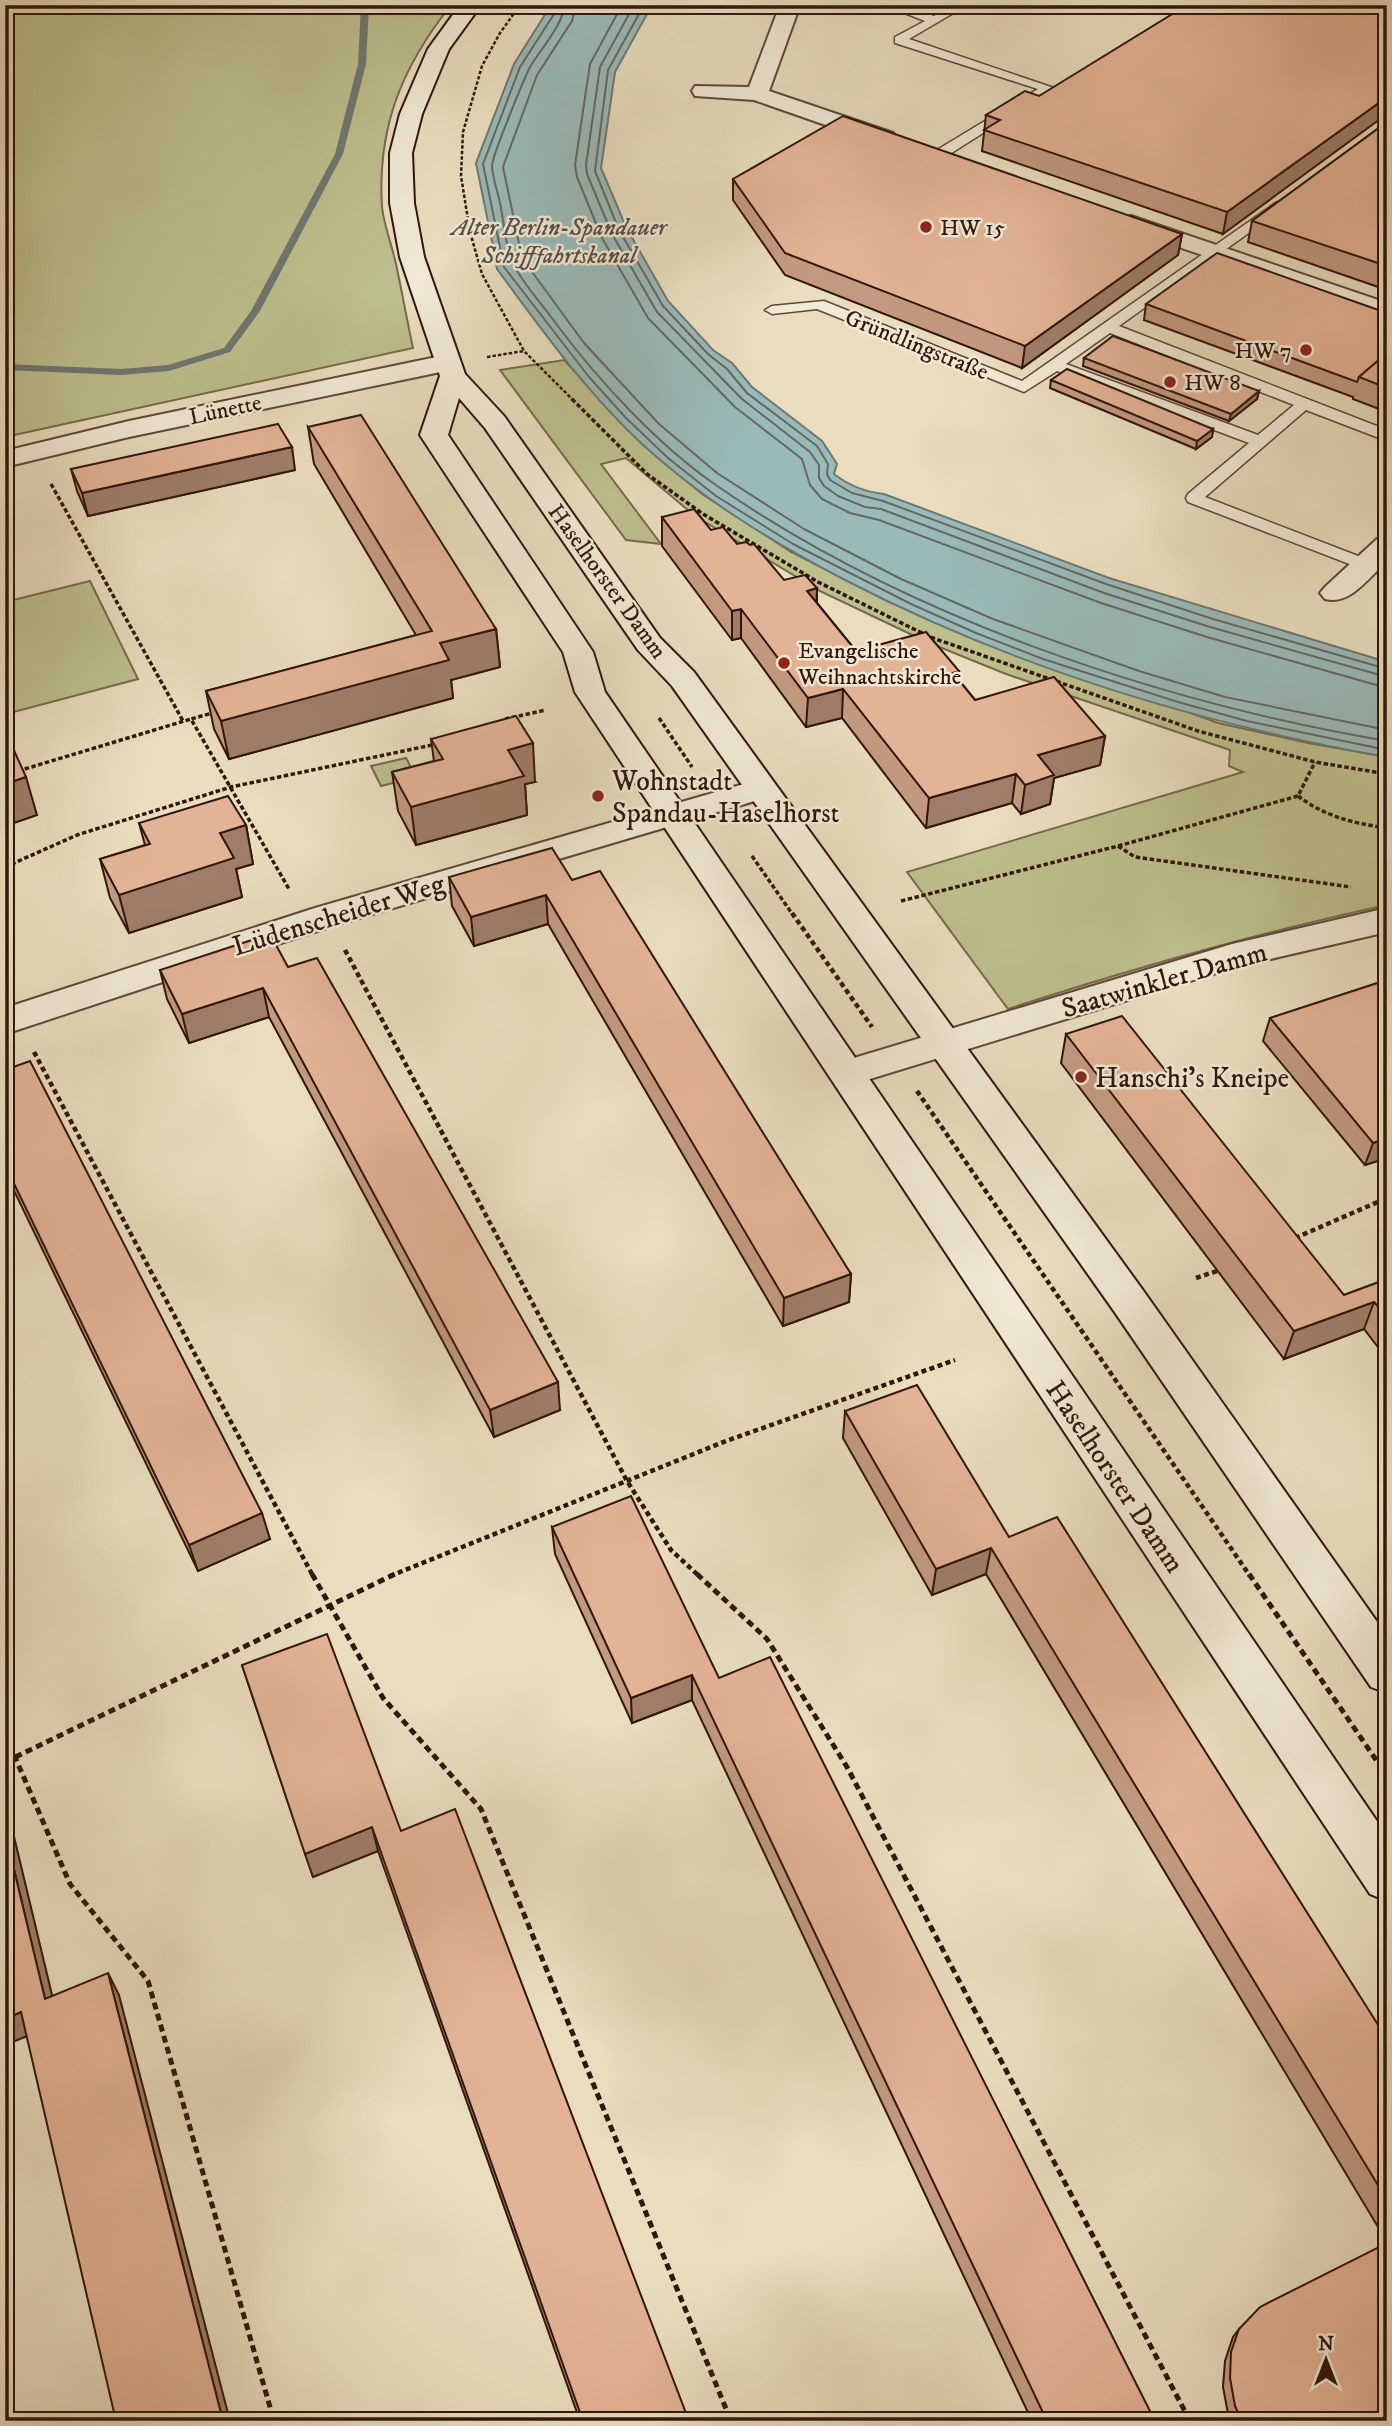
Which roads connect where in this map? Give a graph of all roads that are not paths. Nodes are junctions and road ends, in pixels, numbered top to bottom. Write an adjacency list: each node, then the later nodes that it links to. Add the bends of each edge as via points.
1 (471, 5): 17 (street, via 439,49 411,114 401,153 402,203 412,257)
2 (790, 5): 7 (street)
3 (890, 5): 5 (lane)
4 (961, 5): 5 (lane)
5 (935, 19): 8 (lane, via 899,40 1048,88)
6 (703, 91): 7 (street)
7 (757, 94): 8 (street)
8 (937, 156): 9 (street)
9 (964, 165)
10 (1289, 197): 12 (lane, Gründlingstraße)
11 (1108, 215): 12 (street)
12 (1214, 252): 14 (street); 15 (lane, Gründlingstraße)
13 (772, 310): 16 (lane, Gründlingstraße, via 819,304 1024,387)
14 (1387, 312)
15 (1109, 327): 16 (lane, Gründlingstraße); 18 (lane)
16 (1055, 365): 20 (lane)
17 (449, 369): 21 (street, Lünette, via 129,429); 25 (street, Haselhorster Damm, via 495,422 649,644 683,679); 26 (street, Haselhorster Damm, via 434,435 578,652 590,692)
18 (1304, 404): 19 (lane); 20 (lane)
19 (1387, 436)
20 (1260, 441): 23 (lane, via 1194,498)
21 (5, 459)
22 (1387, 545): 23 (street)
23 (1365, 565): 24 (street)
24 (1335, 593)
25 (761, 789): 26 (street); 29 (street, Haselhorster Damm)
26 (673, 814): 28 (street, Lüdenscheider Weg, via 317,918); 30 (street, Haselhorster Damm)
27 (1387, 920): 29 (street, Saatwinkler Damm, via 1232,956)
28 (10, 1019)
29 (943, 1045): 30 (street); 31 (street, Haselhorster Damm, via 1128,1300)
30 (847, 1073): 32 (street, Haselhorster Damm)
31 (1387, 1674)
32 (1387, 1878)

